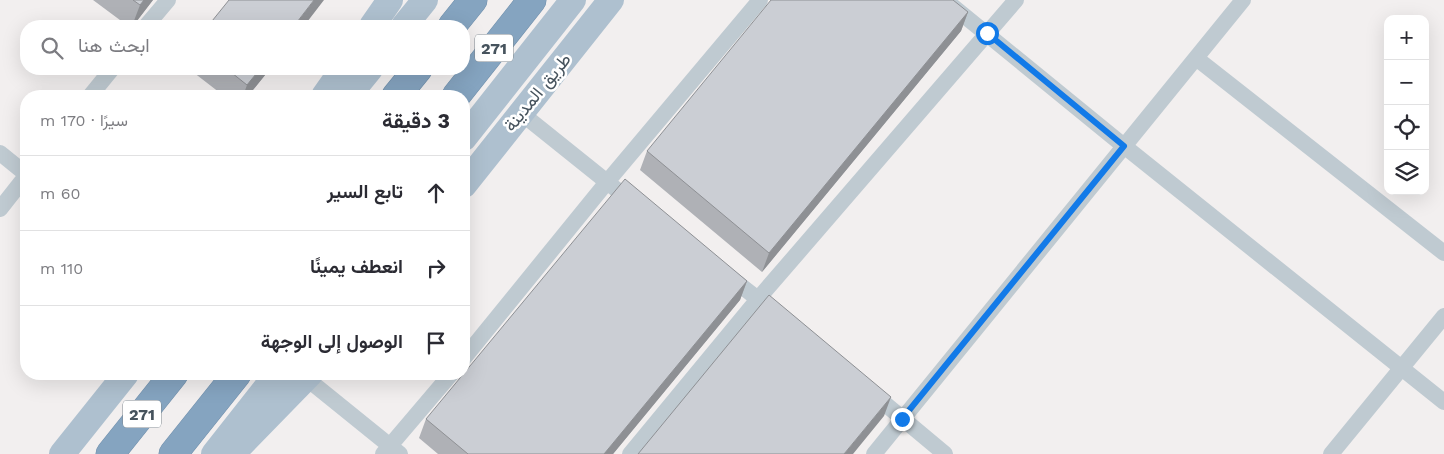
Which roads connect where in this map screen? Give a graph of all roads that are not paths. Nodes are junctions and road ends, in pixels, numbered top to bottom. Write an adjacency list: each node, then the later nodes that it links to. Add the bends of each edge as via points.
1 (168, 0): 12 (street)
2 (390, 0): 13 (main road)
3 (424, 0): 14 (main road)
4 (473, 0): 15 (highway, 271)
5 (532, 0): 26 (highway, 271)
6 (573, 0): 28 (main road, طريق المدينة)
7 (611, 0): 27 (main road, طريق المدينة)
8 (760, 0): 33 (street)
9 (945, 0): 16 (street)
10 (1016, 0): 16 (street)
11 (1243, 0): 17 (street)
12 (151, 20)
13 (376, 20)
14 (409, 20)
15 (457, 20)
16 (987, 33): 29 (street); 39 (street)
17 (1196, 58): 29 (street); 37 (street)
18 (107, 75): 22 (street)
19 (339, 75): 23 (main road)
20 (365, 75): 24 (main road)
21 (413, 75): 25 (highway)
22 (95, 90)
23 (328, 90)
24 (353, 90)
25 (401, 90)
26 (461, 90)
27 (521, 114): 32 (main road, طريق المدينة); 33 (street)
28 (470, 130)
29 (1124, 146): 43 (street); 53 (street)
30 (0, 153): 31 (street)
31 (20, 170)
32 (470, 178)
33 (606, 182): 36 (street); 42 (street)
34 (20, 183): 35 (street)
35 (0, 208)
36 (644, 211)
37 (1444, 253)
38 (713, 264): 39 (street)
39 (758, 299): 41 (street); 60 (street)
40 (1444, 316): 43 (street)
41 (781, 318)
42 (470, 351)
43 (1402, 368): 52 (street); 63 (street)
44 (121, 380): 55 (main road)
45 (169, 380): 56 (highway, 271)
46 (232, 380): 57 (highway)
47 (272, 380): 58 (main road)
48 (304, 380): 59 (main road)
49 (312, 380): 54 (street)
50 (446, 380): 54 (street)
51 (857, 381): 53 (street)
52 (1444, 402)
53 (902, 419): 61 (street); 62 (street)
54 (391, 451)
55 (62, 454)
56 (110, 454)
57 (173, 454)
58 (214, 454)
59 (232, 454)
60 (630, 454)
61 (874, 454)
62 (945, 454)
63 (1331, 454)

